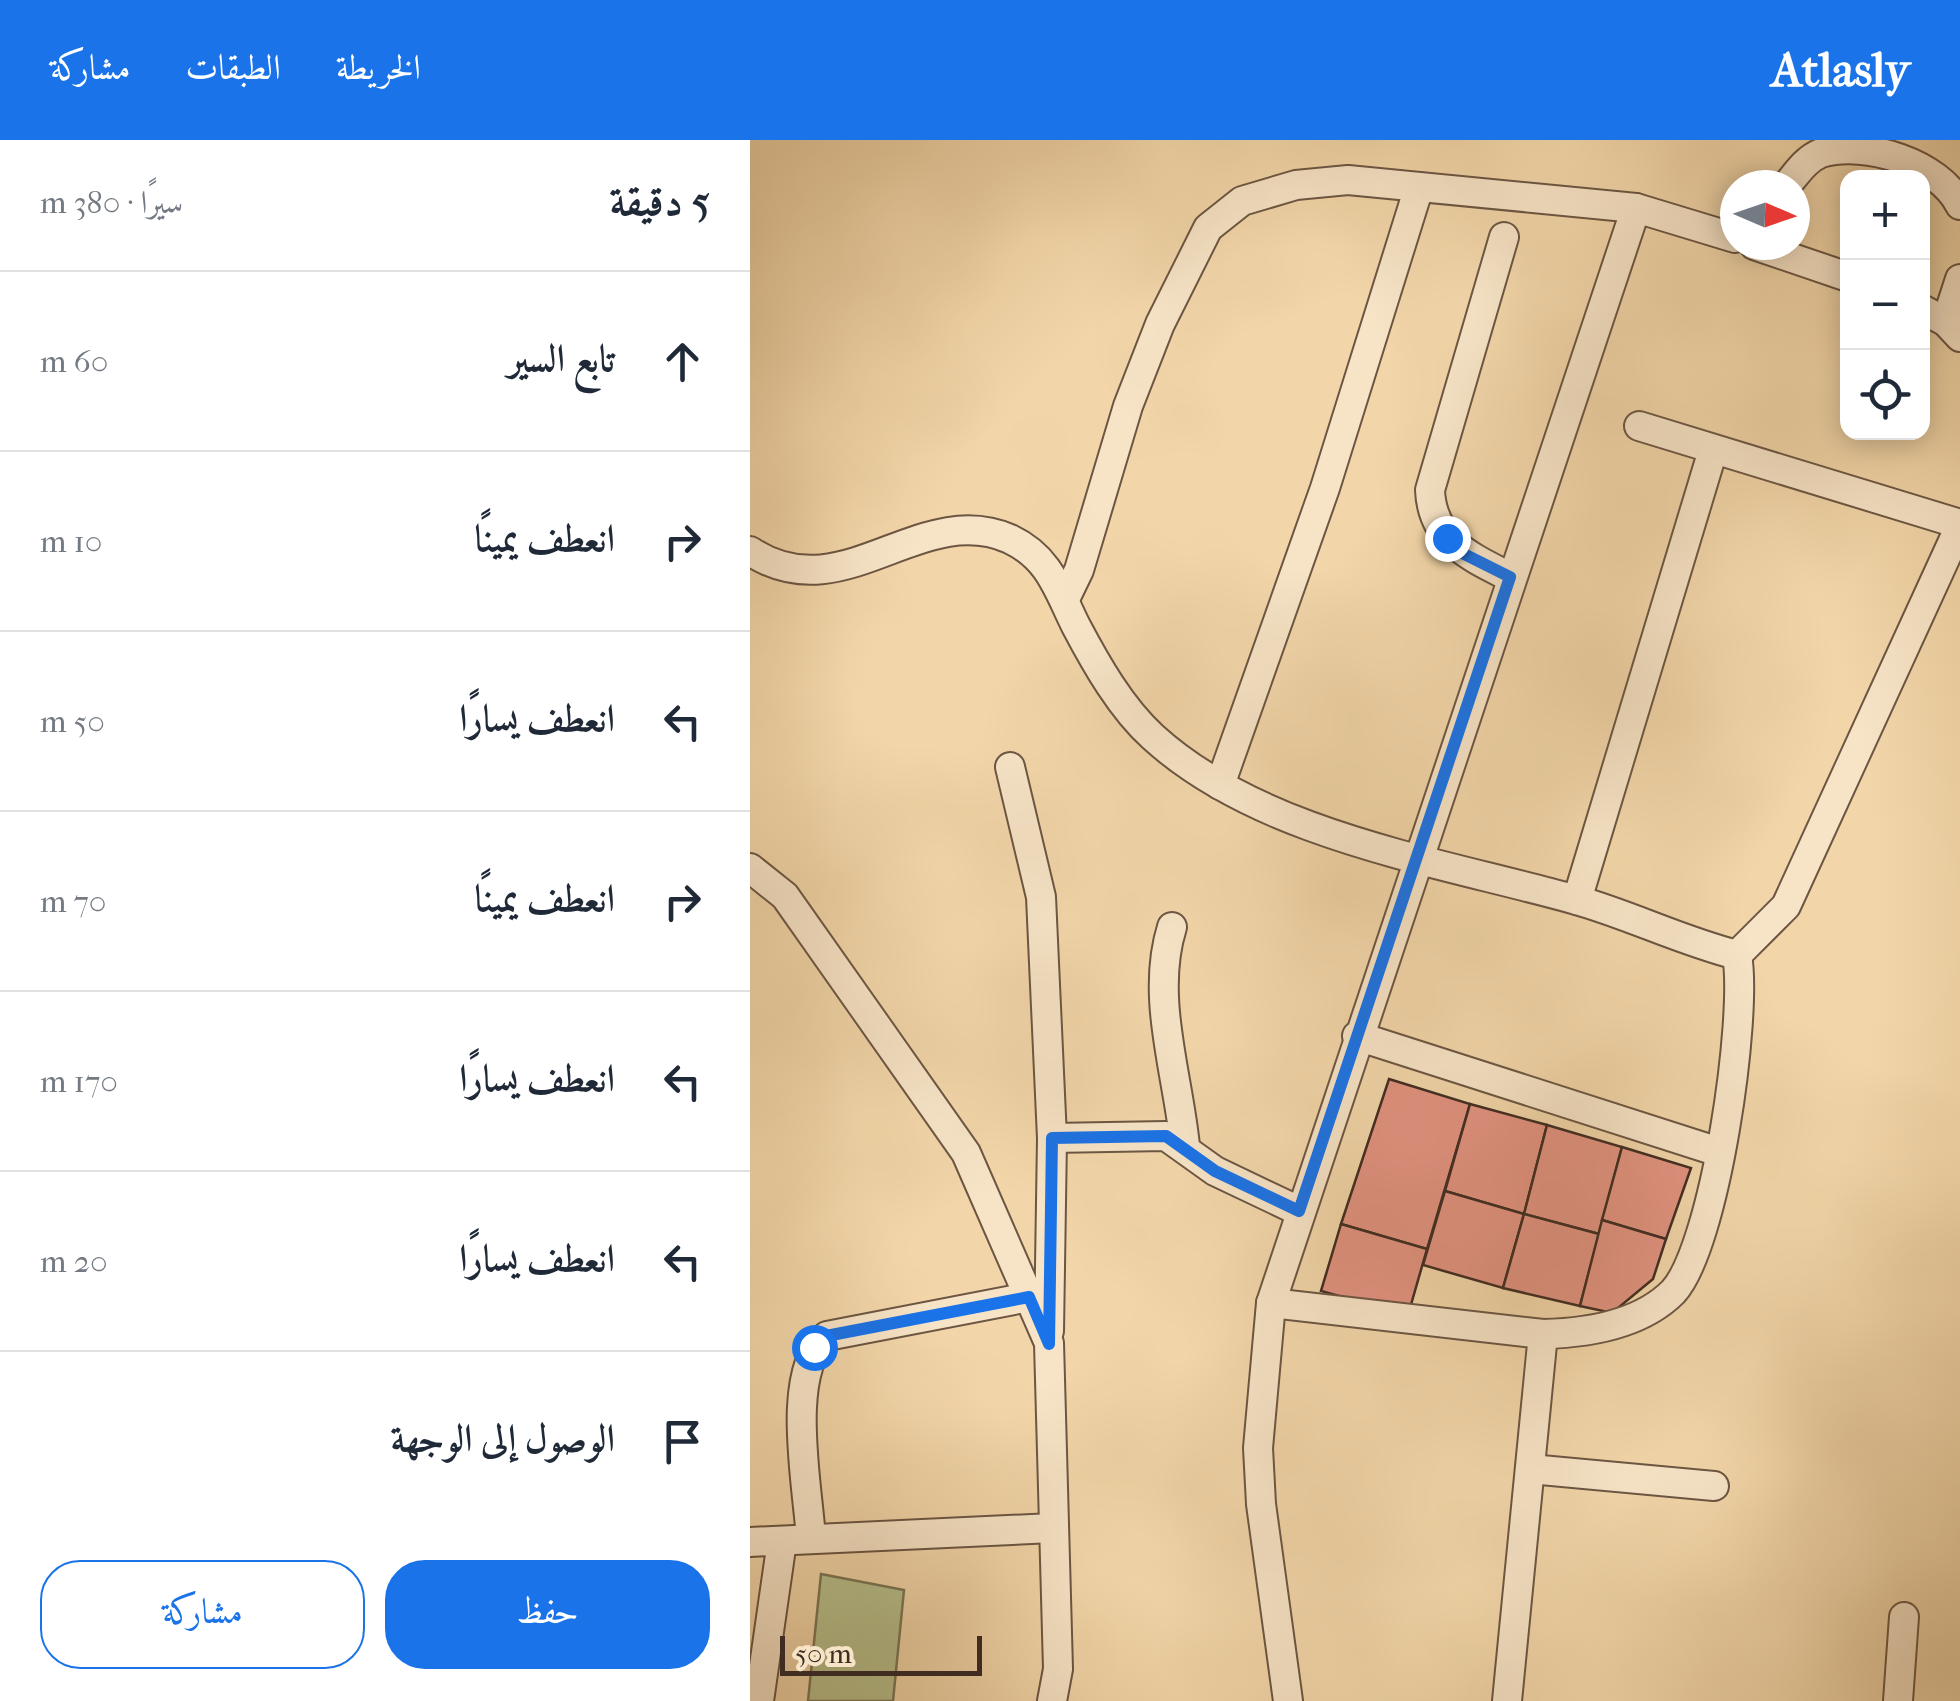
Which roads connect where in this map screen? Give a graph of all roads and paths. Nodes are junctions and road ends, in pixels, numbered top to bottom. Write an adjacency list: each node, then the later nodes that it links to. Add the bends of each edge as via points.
1 (1801, 170): 3 (street, via 1818,154 1859,148 1928,168)
2 (1419, 187): 4 (street); 16 (street, via 1348,180 1296,185 1242,201 1208,228 1128,406); 18 (street, via 1325,488)
3 (1960, 206)
4 (1636, 208): 5 (street); 15 (street)
5 (1720, 233)
6 (1504, 237): 15 (street, via 1430,490 1431,509 1460,552)
7 (1798, 260): 8 (street)
8 (1840, 274)
9 (1960, 279): 10 (street)
10 (1943, 323)
11 (1638, 426): 12 (street)
12 (1713, 450): 13 (street); 21 (street)
13 (1960, 525): 23 (street, via 1786,906)
14 (750, 551): 16 (street, via 785,568 849,567 924,536 980,530 1040,559)
15 (1510, 577): 19 (street)
16 (1065, 599): 18 (street, via 1107,680 1152,737)
17 (1010, 766): 25 (street, via 1041,897)
18 (1220, 785): 19 (street, via 1276,813)
19 (1417, 858): 21 (street); 24 (street)
20 (750, 868): 29 (street, via 785,896 966,1153)
21 (1577, 900): 23 (street)
22 (1172, 927): 26 (street, via 1162,958 1162,994)
23 (1737, 955): 27 (street, via 1738,1040)
24 (1357, 1036): 27 (street); 28 (street)
25 (1052, 1138): 26 (street, via 1146,1134); 32 (street)
26 (1185, 1146): 28 (street, via 1215,1171)
27 (1719, 1152): 31 (street, via 1694,1252 1673,1292 1632,1318 1584,1333)
28 (1299, 1211): 30 (street)
29 (1029, 1297): 32 (street); 36 (street, via 826,1336 814,1347 804,1372 802,1414)
30 (1271, 1304): 31 (street); 42 (street, via 1259,1414 1260,1504)
31 (1544, 1334): 33 (street)
32 (1049, 1344): 35 (street)
33 (1530, 1469): 34 (street); 43 (street)
34 (1714, 1486)
35 (1053, 1528): 36 (street); 41 (street, via 1058,1669)
36 (812, 1540): 37 (street)
37 (782, 1541): 38 (street); 40 (street)
38 (750, 1542)
39 (1904, 1617): 44 (street)
40 (760, 1701)
41 (1052, 1701)
42 (1288, 1701)
43 (1507, 1701)
44 (1898, 1701)

